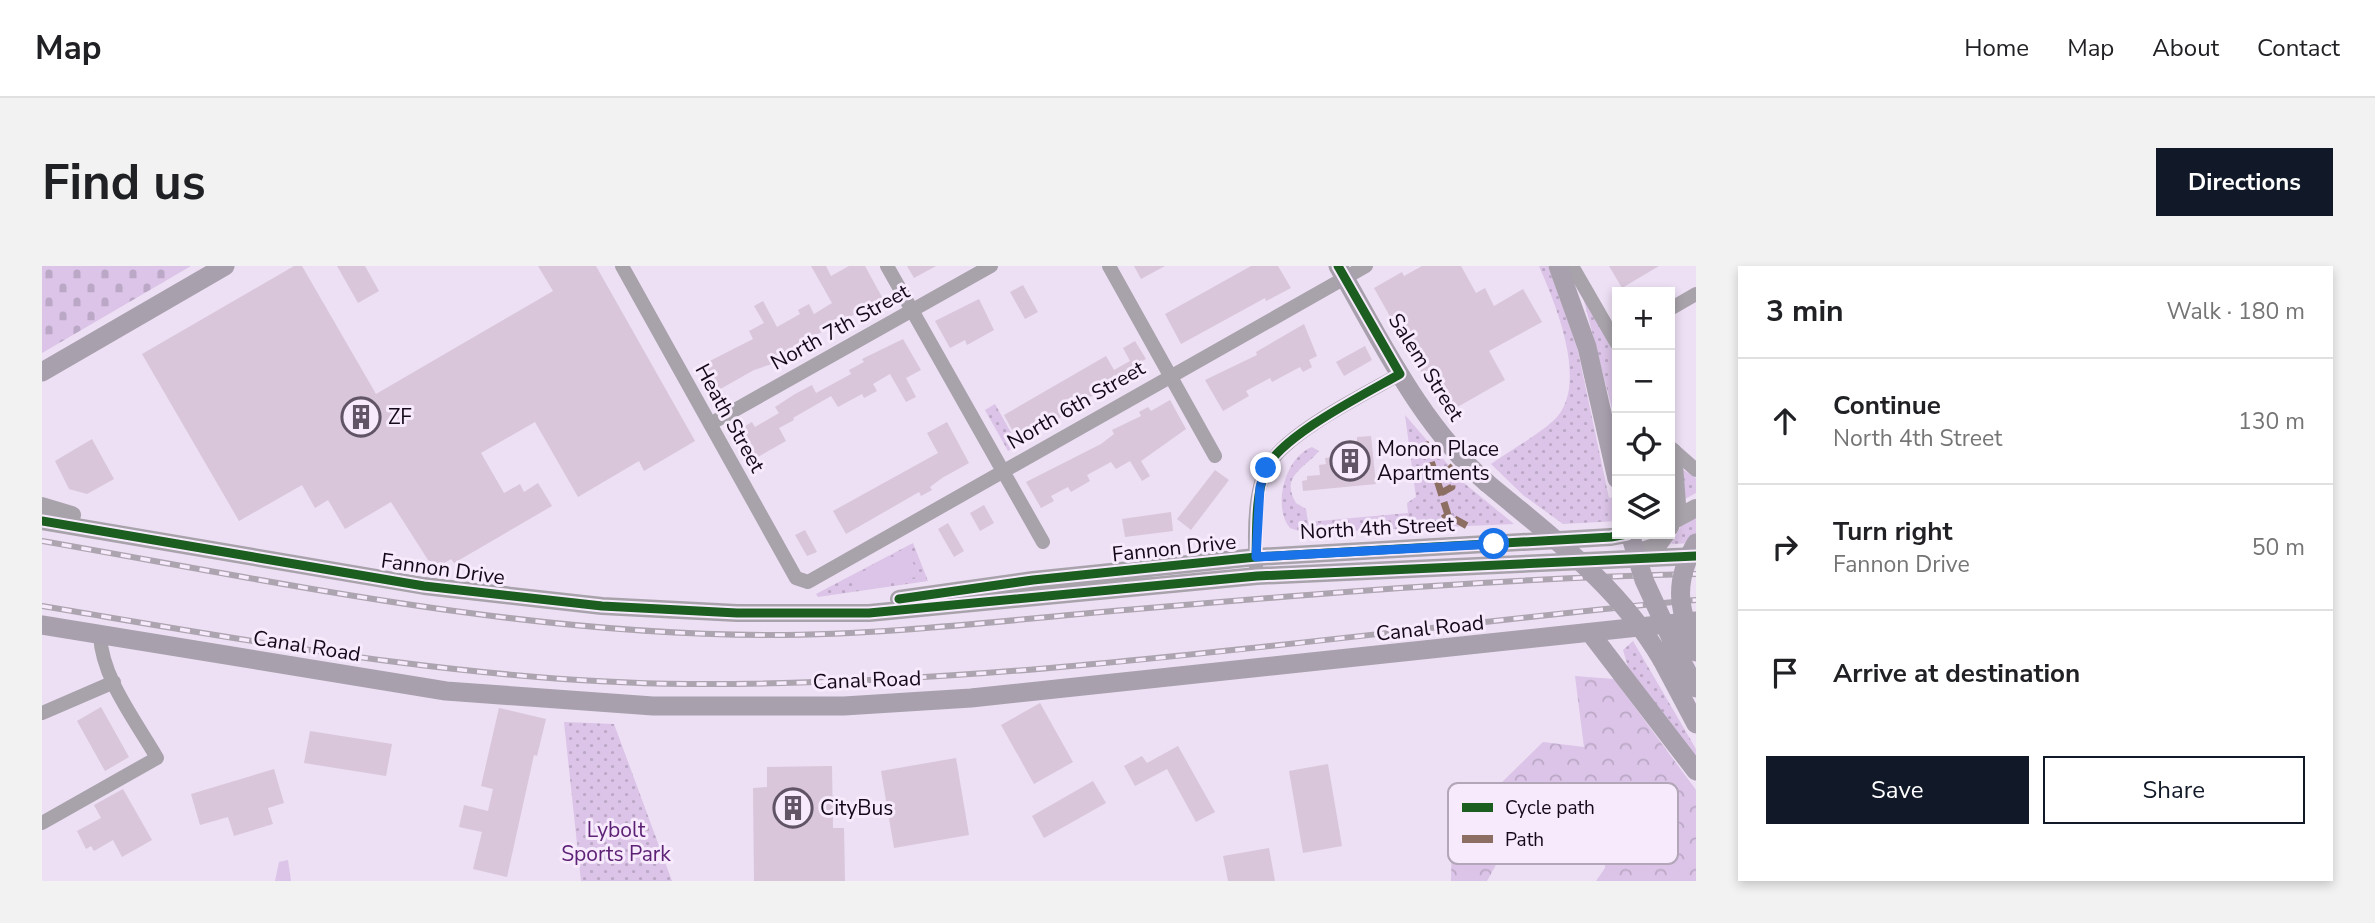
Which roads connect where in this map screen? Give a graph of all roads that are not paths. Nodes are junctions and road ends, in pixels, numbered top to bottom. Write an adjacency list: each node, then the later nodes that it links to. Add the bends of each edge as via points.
1 (225, 266): 14 (main road)
2 (622, 266): 17 (street, Heath Street)
3 (887, 266): 12 (street)
4 (991, 266): 12 (street, North 7th Street)
5 (1109, 266): 16 (street)
6 (1366, 266): 9 (street, North 6th Street)
7 (1558, 266): 22 (main road, via 1587,347)
8 (1572, 266): 13 (street)
9 (1342, 272): 15 (main road, Salem Street); 16 (street, North 6th Street)
10 (1696, 294): 11 (street)
11 (1675, 306)
12 (912, 310): 17 (street, North 7th Street); 21 (street)
13 (1612, 333)
14 (42, 372)
15 (1400, 374): 36 (street, Fannon Drive, via 1298,435 1275,455 1260,487); 45 (main road, Salem Street, bridge, via 1439,434 1487,483 1604,582 1637,620)
16 (1170, 376): 19 (street); 21 (street, North 6th Street)
17 (710, 424): 39 (street, Heath Street, via 796,578)
18 (1675, 452): 20 (street)
19 (1215, 456)
20 (1696, 470)
21 (1003, 471): 33 (street); 39 (street, North 6th Street)
22 (1616, 476)
23 (1675, 490): 25 (street)
24 (42, 506): 29 (street, Fannon Drive, via 74,516)
25 (1675, 508)
26 (1696, 508): 28 (street)
27 (42, 521): 29 (street, Fannon Drive)
28 (1675, 523)
29 (89, 527): 40 (street, Fannon Drive, via 451,590 602,606)
30 (1612, 536): 36 (street, North 4th Street)
31 (1630, 539): 45 (main road, bridge)
32 (1662, 539): 37 (street, via 1657,546)
33 (1043, 542)
34 (1696, 543): 45 (main road, bridge, via 1685,563 1679,591)
35 (1696, 556): 37 (street, Fannon Drive)
36 (1256, 557): 38 (street); 40 (street, Fannon Drive, via 1033,580)
37 (1626, 557): 38 (street, Fannon Drive)
38 (1257, 576): 40 (street, Fannon Drive, via 905,610)
39 (808, 582)
40 (844, 611)
41 (1696, 621): 43 (main road, Canal Road)
42 (42, 625): 44 (main road, Canal Road)
43 (1591, 634): 44 (main road, Canal Road, via 971,698 844,706 587,704 446,691); 50 (main road)
44 (100, 635): 46 (street, via 101,651)
45 (1680, 657): 47 (main road); 49 (main road)
46 (114, 682): 48 (street); 51 (street, via 157,758)
47 (1696, 688)
48 (42, 713)
49 (1696, 724)
50 (1696, 771)
51 (42, 823)

